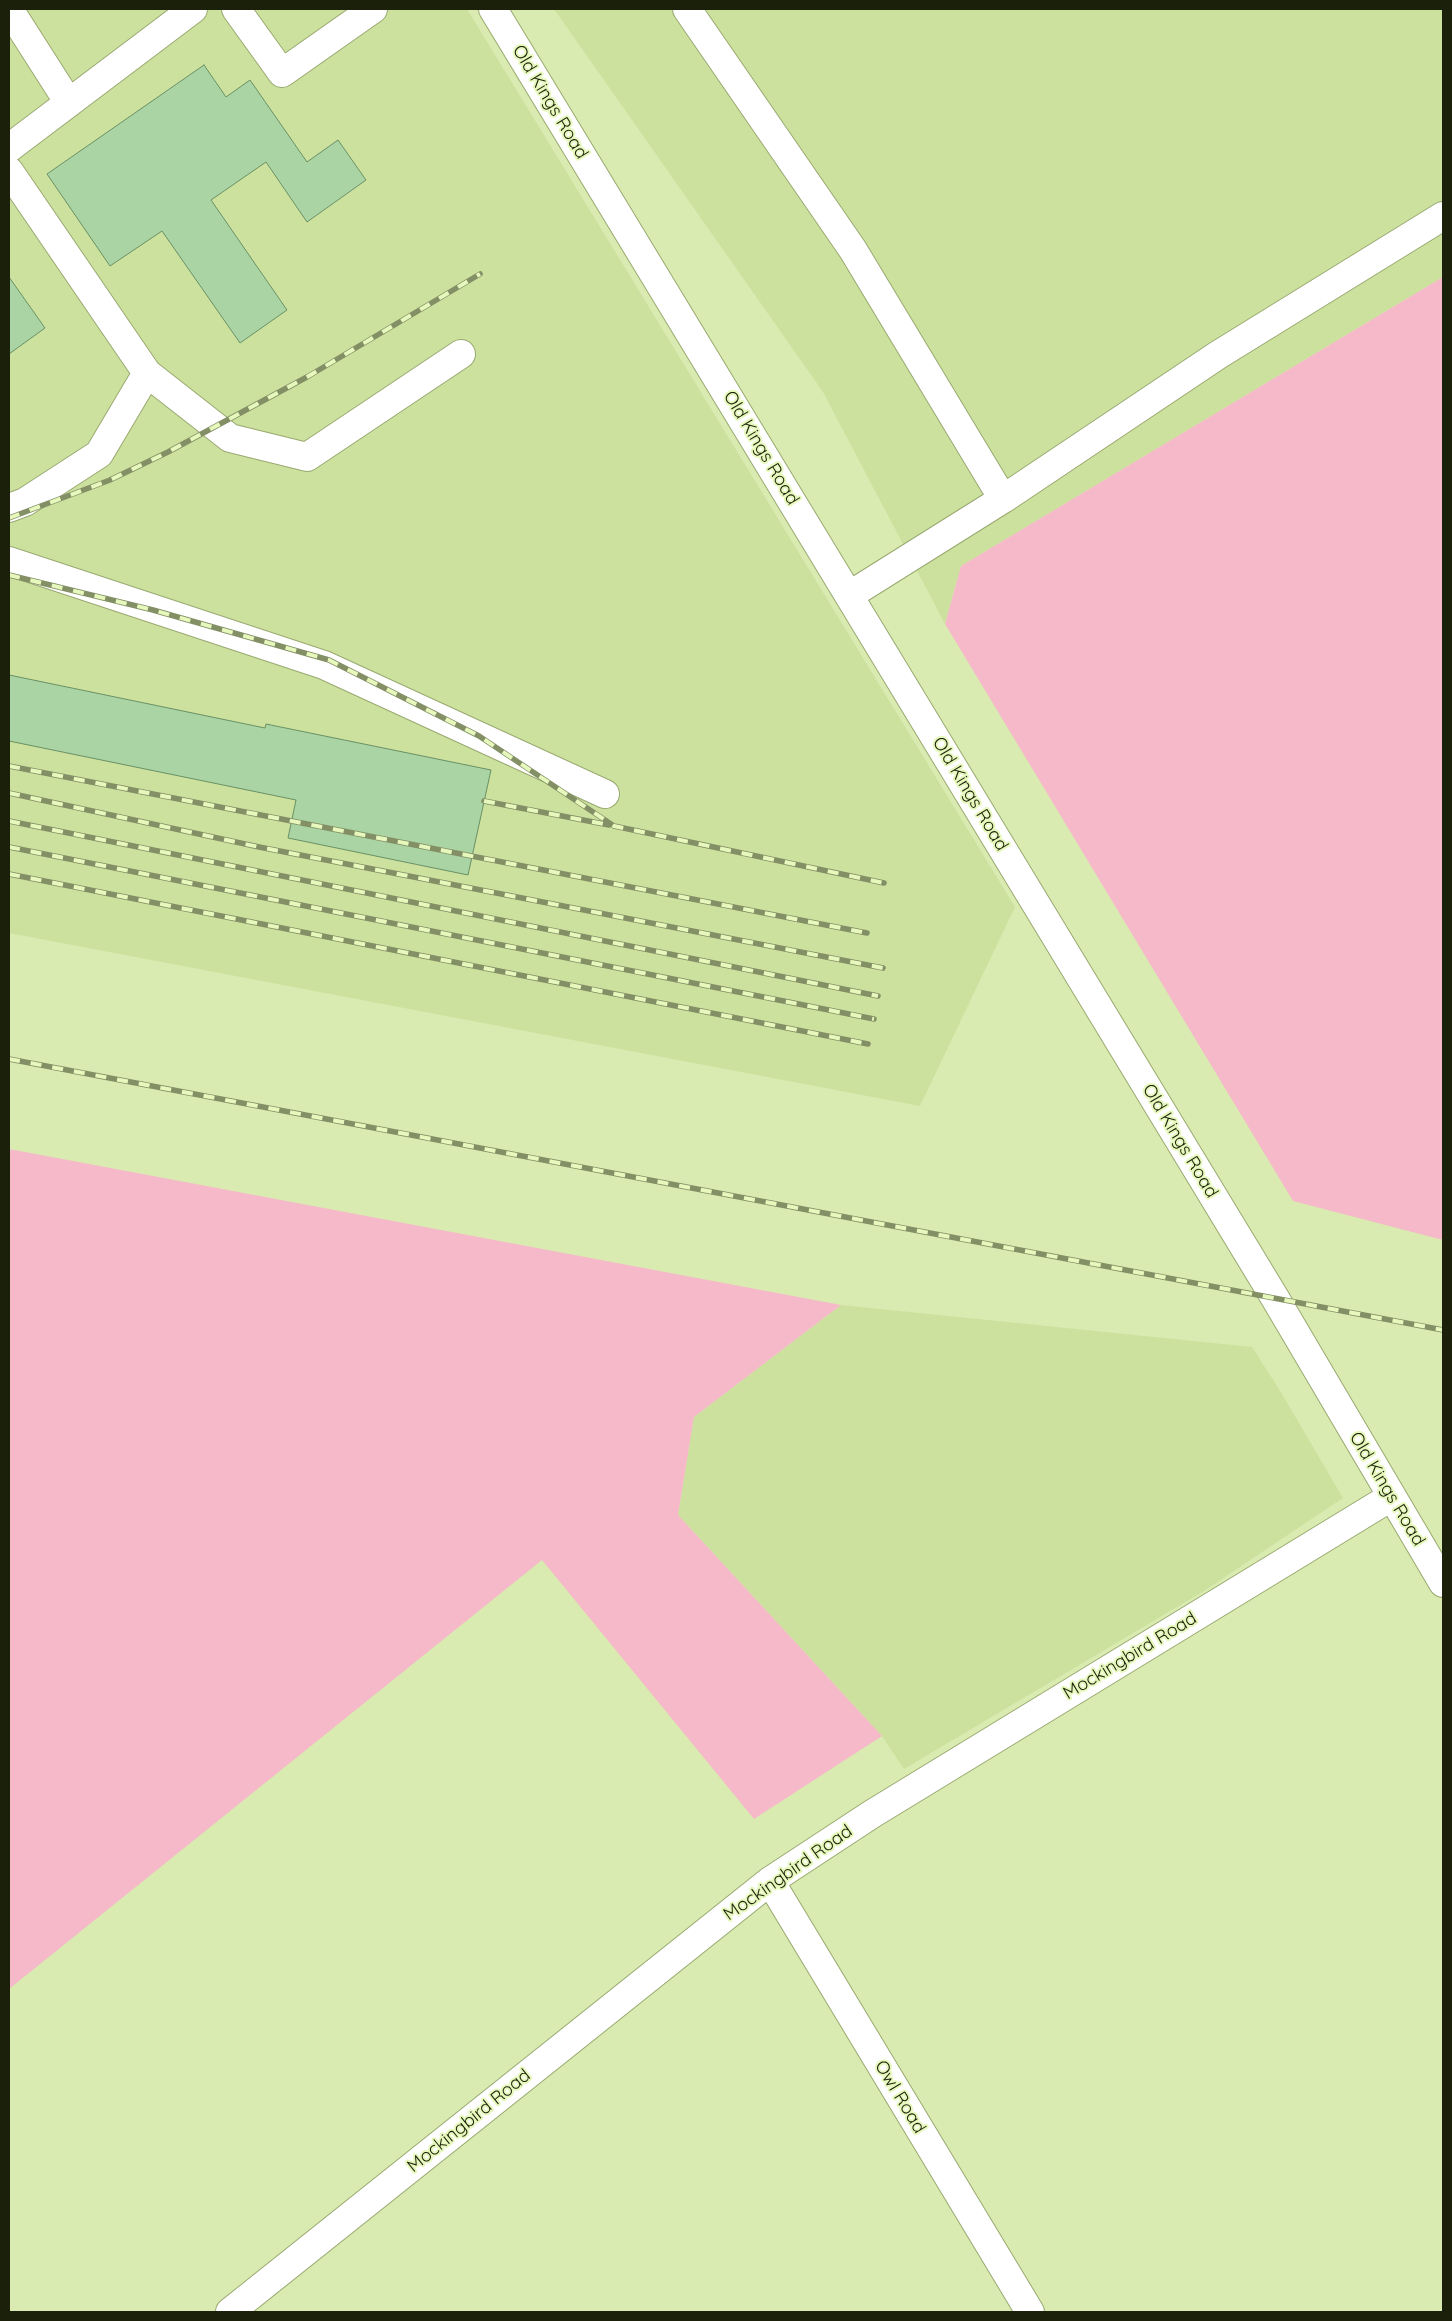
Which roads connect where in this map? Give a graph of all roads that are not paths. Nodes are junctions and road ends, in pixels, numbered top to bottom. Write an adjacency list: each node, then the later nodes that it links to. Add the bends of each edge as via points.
1 (9, 9): 7 (street)
2 (193, 9): 7 (street)
3 (236, 9): 4 (street, via 282,73)
4 (373, 9)
5 (493, 9): 16 (street, Old Kings Road)
6 (687, 9): 13 (street, via 853,250)
7 (69, 103): 8 (street)
8 (9, 148)
9 (9, 172): 12 (street)
10 (1443, 216): 13 (street, via 1218,355)
11 (461, 354): 12 (street, via 307,457 230,438)
12 (147, 373): 14 (street, via 99,454 25,502)
13 (1003, 499): 16 (street)
14 (9, 508)
15 (9, 561): 17 (street, via 324,665)
16 (850, 595): 18 (street, Old Kings Road, via 1275,1298)
17 (605, 794)
18 (1391, 1497): 19 (street, Old Kings Road); 20 (street, Mockingbird Road, via 872,1814)
19 (1443, 1583)
20 (770, 1881): 21 (street, Mockingbird Road); 22 (street, Owl Road)
21 (230, 2312)
22 (1030, 2312)

